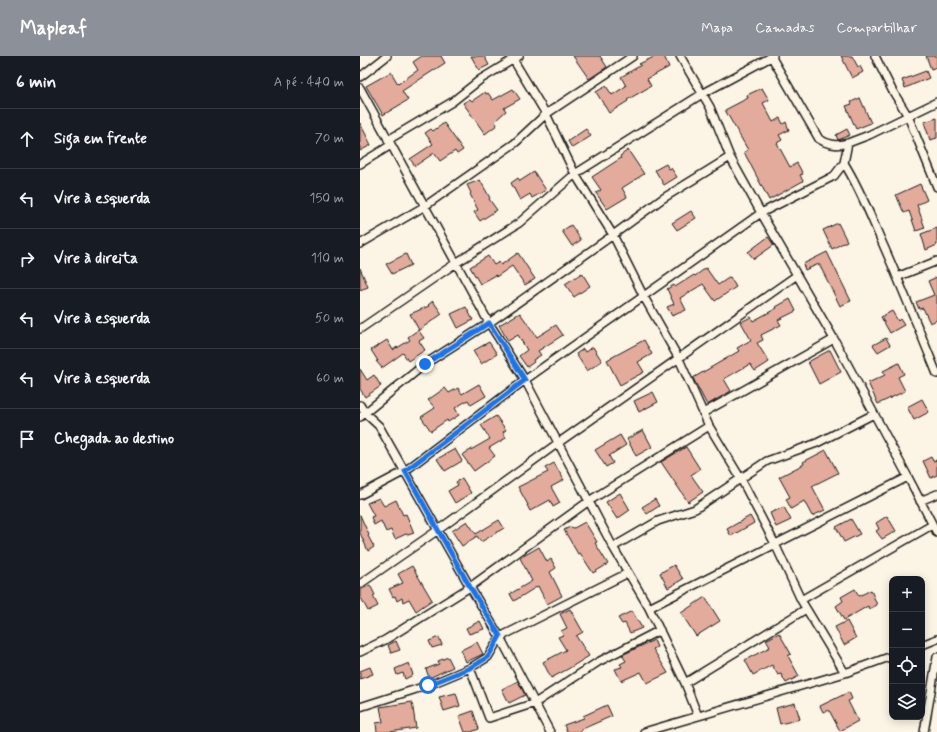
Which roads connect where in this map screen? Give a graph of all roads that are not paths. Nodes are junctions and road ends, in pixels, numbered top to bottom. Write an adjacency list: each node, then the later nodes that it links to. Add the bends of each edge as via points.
1 (387, 56): 7 (street)
2 (633, 56): 11 (street)
3 (680, 56): 9 (street)
4 (772, 56): 9 (street); 14 (street, via 819,139 829,144)
5 (875, 56): 12 (street)
6 (514, 57): 11 (street); 13 (street, via 480,78 452,102)
7 (360, 77)
8 (360, 88): 13 (street)
9 (702, 94): 15 (street, via 710,107); 18 (street)
10 (937, 102): 12 (street)
11 (546, 114): 18 (street); 20 (street, via 515,143)
12 (908, 116): 14 (street); 19 (street)
13 (390, 142): 17 (street); 20 (street)
14 (848, 143): 16 (street)
15 (730, 157): 21 (street); 22 (street, via 662,199)
16 (844, 163): 21 (street, via 834,176); 27 (street, via 864,200)
17 (360, 164)
18 (575, 174): 22 (street); 25 (street, via 519,223)
19 (937, 187)
20 (425, 206): 23 (street); 25 (street)
21 (761, 213): 26 (street); 28 (street)
22 (613, 235): 28 (street); 29 (street)
23 (360, 244)
24 (937, 261): 27 (street)
25 (456, 263): 29 (street); 30 (street)
26 (797, 275): 31 (street); 32 (street)
27 (897, 277): 33 (street)
28 (644, 297): 32 (street); 34 (street)
29 (489, 323): 34 (street); 38 (street, via 425,364)
30 (360, 328)
31 (834, 339): 36 (street); 37 (street)
32 (679, 359): 36 (street); 40 (street)
33 (937, 374)
34 (525, 380): 40 (street); 41 (street)
35 (360, 405): 38 (street)
36 (703, 413): 39 (street)
37 (874, 414): 42 (street); 43 (street, via 817,443 767,461)
38 (362, 415): 41 (street, via 379,426)
39 (709, 426): 43 (street); 46 (street)
40 (558, 443): 46 (street); 49 (street)
41 (405, 471): 45 (street); 49 (street)
42 (908, 477): 47 (street); 51 (street)
43 (741, 478): 51 (street); 52 (street, via 695,509 658,521)
44 (937, 494): 47 (street)
45 (360, 495)
46 (589, 501): 52 (street); 55 (street)
47 (920, 501): 48 (street)
48 (932, 524): 50 (street); 56 (street)
49 (438, 530): 54 (street); 55 (street)
50 (937, 533)
51 (776, 544): 56 (street); 57 (street)
52 (613, 547): 53 (street)
53 (628, 573): 57 (street); 60 (street)
54 (360, 584)
55 (470, 587): 60 (street); 63 (street, via 385,640)
56 (801, 600): 58 (street)
57 (649, 608): 59 (street)
58 (806, 609): 67 (street); 68 (street)
59 (660, 630): 68 (street); 69 (street, via 598,662)
60 (500, 636): 66 (street, via 488,657); 69 (street)
61 (937, 639): 62 (street)
62 (925, 644)
63 (360, 652)
64 (889, 657): 67 (street)
65 (937, 657): 74 (street)
66 (470, 668): 69 (street, via 489,718); 70 (street)
67 (845, 673): 71 (street)
68 (685, 683): 71 (street)
69 (535, 703): 72 (street)
70 (360, 707)
71 (698, 716): 73 (street)
72 (550, 732)
73 (644, 732)
74 (924, 732)

